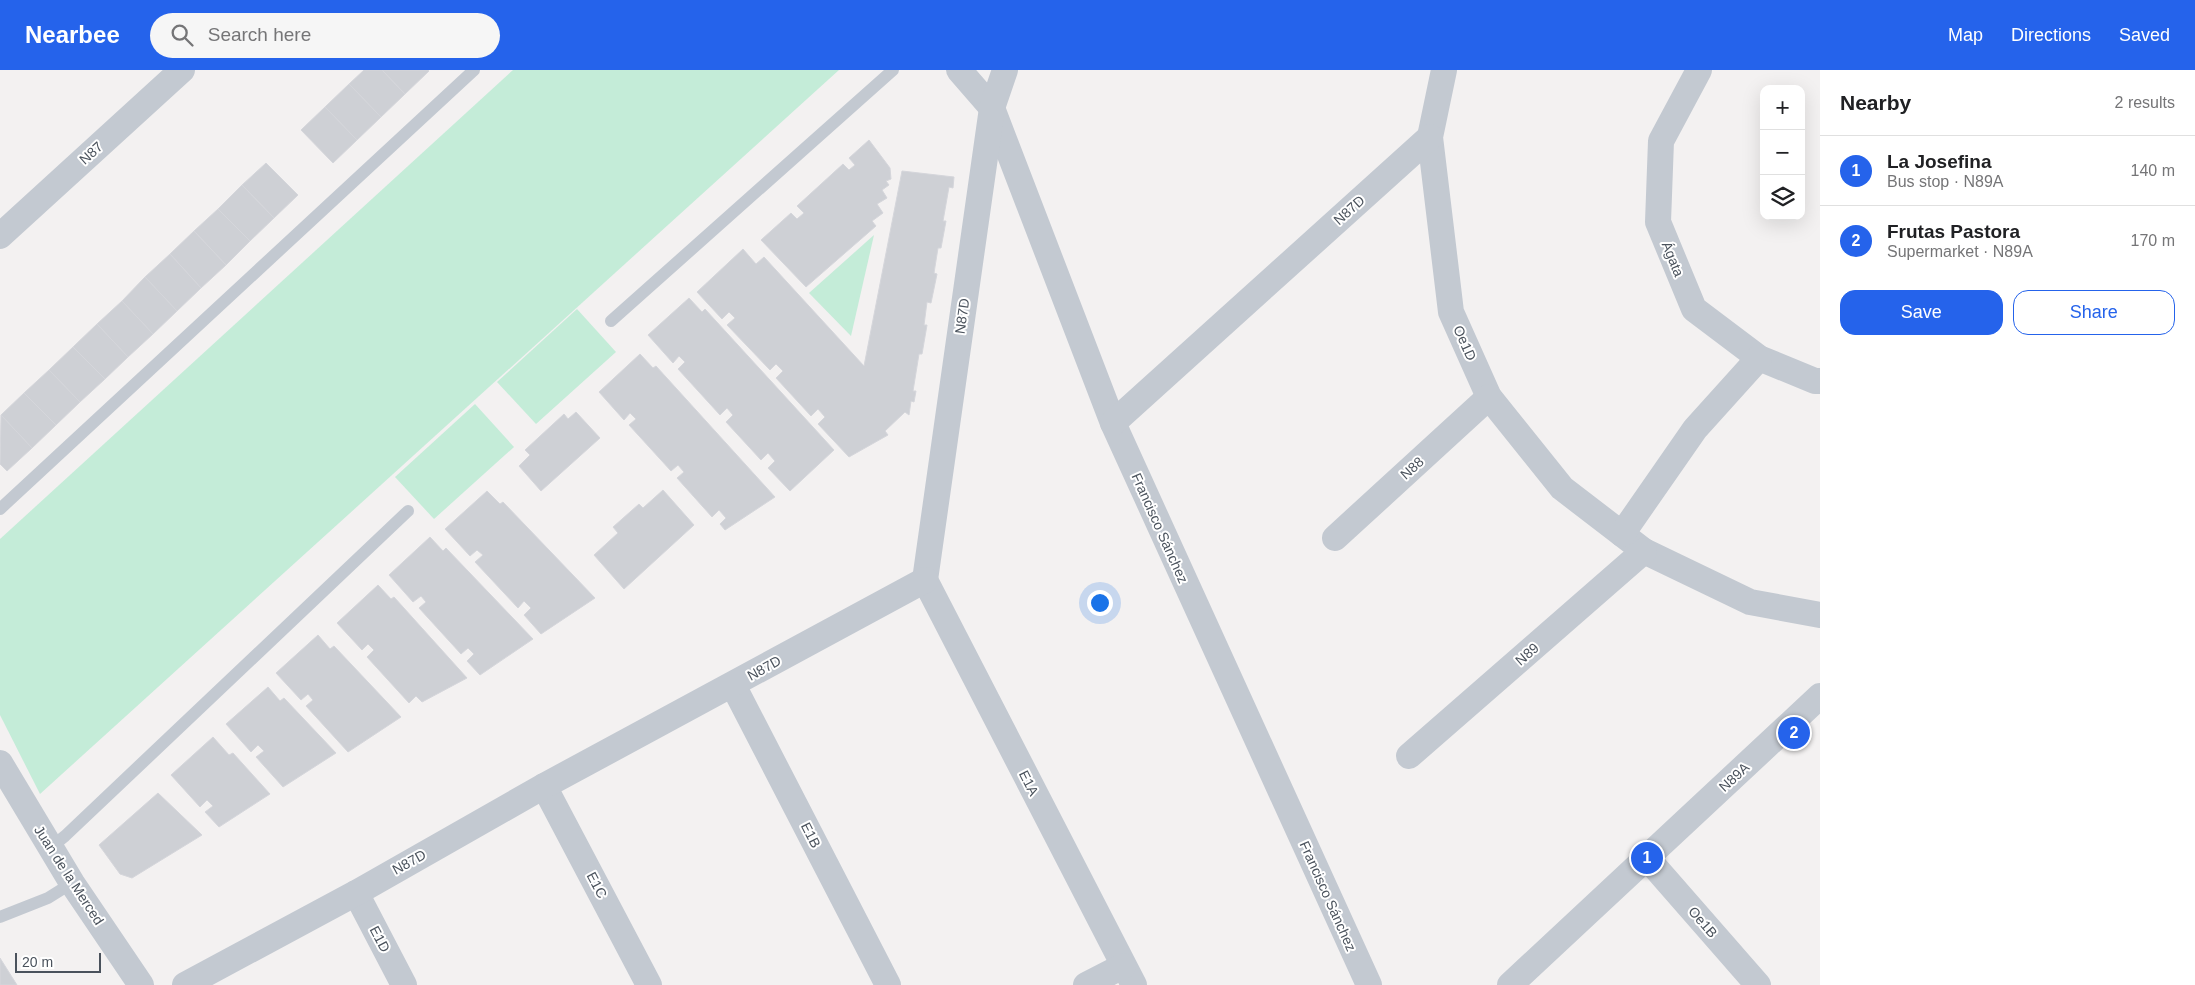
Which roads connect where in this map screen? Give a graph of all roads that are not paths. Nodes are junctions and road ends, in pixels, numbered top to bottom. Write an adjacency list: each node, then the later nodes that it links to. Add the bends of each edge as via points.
1 (182, 70): 10 (street, N87)
2 (474, 70): 16 (lane)
3 (893, 70): 11 (lane)
4 (959, 70): 8 (street, Francisco Sánchez)
5 (1005, 70): 8 (street, N87D)
6 (1444, 70): 9 (street, Oe1D)
7 (1699, 70): 12 (street, Ágata, via 1661,141 1658,222 1694,309)
8 (992, 108): 15 (street, Francisco Sánchez); 21 (street, N87D)
9 (1430, 137): 14 (street, Oe1D, via 1451,312); 15 (street, N87D)
10 (0, 236)
11 (611, 321)
12 (1759, 358): 13 (street, Ágata); 18 (street, via 1696,429)
13 (1820, 381)
14 (1489, 397): 18 (street, Oe1D, via 1562,488); 19 (street, N88)
15 (1113, 423): 40 (street, Francisco Sánchez)
16 (0, 510)
17 (408, 511): 28 (lane)
18 (1622, 534): 20 (street, Oe1D)
19 (1335, 538)
20 (1644, 551): 22 (street, via 1750,602); 25 (street, N89)
21 (925, 580): 23 (street, N87D); 33 (street, E1A)
22 (1820, 615)
23 (733, 685): 27 (street, N87D); 38 (street, E1B)
24 (1820, 696): 29 (street, N89A)
25 (1409, 756)
26 (0, 764): 28 (street, Juan de la Merced)
27 (544, 786): 31 (street, N87D); 37 (street, E1C)
28 (50, 848): 30 (street, Juan de la Merced)
29 (1647, 858): 41 (street); 42 (street, Oe1B)
30 (72, 883): 32 (lane, via 48,898); 34 (street, Juan de la Merced)
31 (356, 893): 35 (street, N87D); 36 (street, E1D)
32 (0, 917)
33 (1129, 975): 39 (street)
34 (140, 985)
35 (185, 985)
36 (404, 985)
37 (649, 985)
38 (888, 985)
39 (1086, 985)
40 (1369, 985)
41 (1510, 985)
42 (1758, 985)

